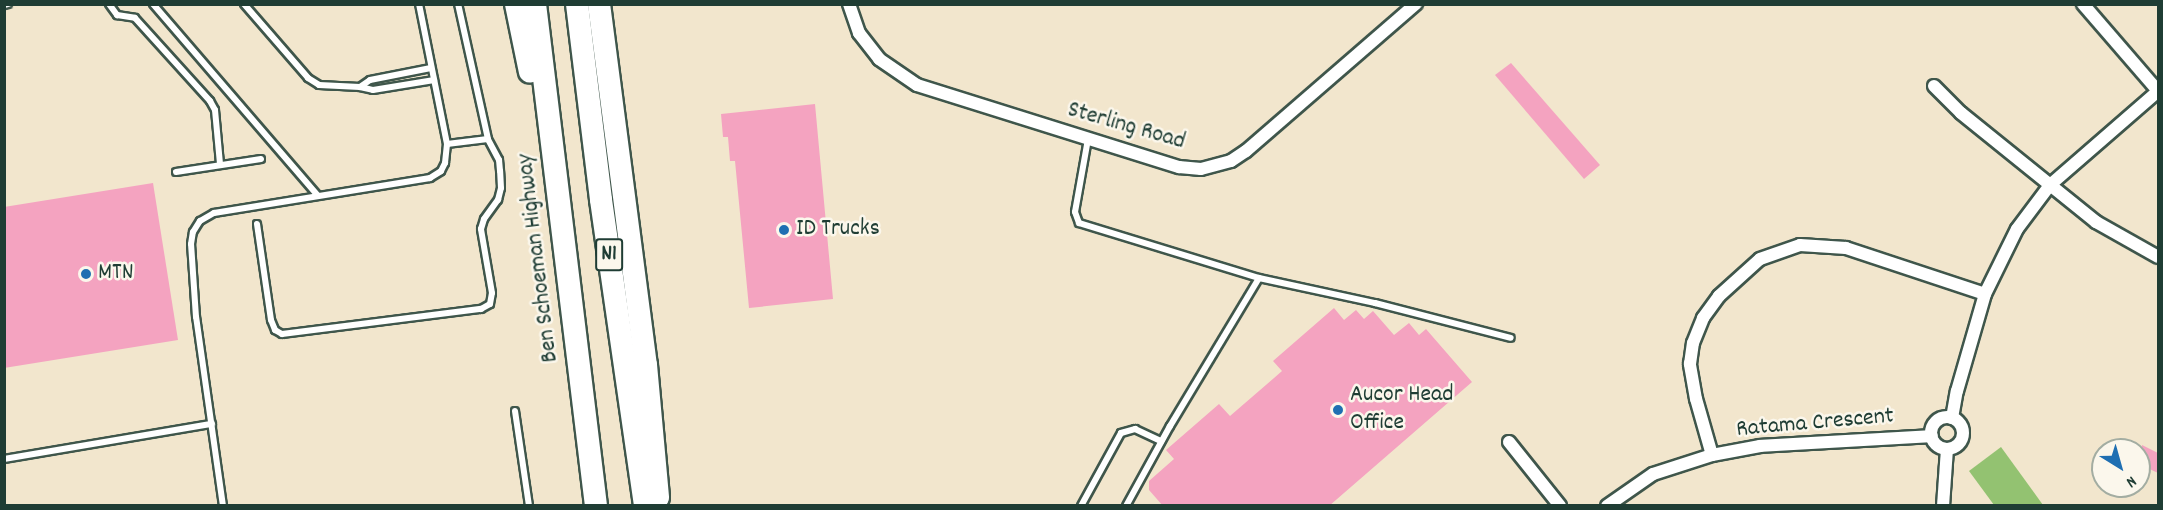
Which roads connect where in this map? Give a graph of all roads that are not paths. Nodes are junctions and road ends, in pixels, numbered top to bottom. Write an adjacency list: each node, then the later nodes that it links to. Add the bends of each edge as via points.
1 (109, 4): 23 (lane, via 117,15 135,18 210,101 215,110)
2 (153, 4): 26 (lane)
3 (244, 4): 16 (lane, via 308,78 319,85)
4 (418, 4): 13 (lane)
5 (458, 4): 18 (lane)
6 (516, 4): 20 (highway, via 537,101)
7 (535, 4): 20 (highway, Ben Schoeman Highway)
8 (577, 4): 44 (highway, N1)
9 (599, 4): 45 (highway, via 646,365)
10 (849, 4): 19 (street, Sterling Road, via 859,33 879,58 917,85)
11 (1416, 4): 19 (street, Sterling Road, via 1232,161 1201,169 1179,167)
12 (2083, 4): 17 (street)
13 (431, 68): 14 (lane); 16 (lane, via 370,80)
14 (434, 80): 16 (lane, via 373,90); 21 (lane)
15 (1934, 86): 25 (street, via 1961,113)
16 (360, 87)
17 (2158, 91): 25 (street)
18 (488, 139): 21 (lane); 27 (lane, via 499,160 501,188 481,229 492,293 490,304 481,309 282,334 271,321)
19 (1088, 139): 29 (lane, via 1075,212 1080,223)
20 (552, 142): 43 (highway, Ben Schoeman Highway)
21 (447, 144): 26 (lane, via 445,163 430,178)
22 (261, 159): 23 (lane)
23 (220, 164): 24 (lane)
24 (176, 172)
25 (2050, 185): 28 (street, via 2096,222); 30 (street, via 2017,229)
26 (318, 196): 34 (lane, via 213,213 200,221 193,232 196,317)
27 (257, 224)
28 (2158, 257)
29 (1259, 278): 31 (lane); 36 (lane)
30 (1985, 294): 33 (street); 39 (street, via 1846,248 1800,245 1760,259 1719,296 1703,318 1693,343 1690,364)
31 (1511, 338)
32 (515, 411): 42 (lane)
33 (1952, 418): 35 (street, via 1935,424); 38 (street, via 1961,425 1963,436 1958,445)
34 (212, 424): 40 (lane); 41 (lane)
35 (1932, 436): 38 (street, via 1937,445); 39 (street, Ratama Crescent, via 1760,446)
36 (1161, 441): 46 (lane, via 1134,429 1121,433); 47 (lane)
37 (1509, 441): 48 (street)
38 (1947, 449): 50 (street)
39 (1712, 455): 49 (street, Ratama Crescent, via 1653,474)
40 (4, 459)
41 (223, 506)
42 (529, 506)
43 (596, 506)
44 (645, 506)
45 (659, 506)
46 (1081, 506)
47 (1126, 506)
48 (1560, 506)
49 (1607, 506)
50 (1943, 506)

